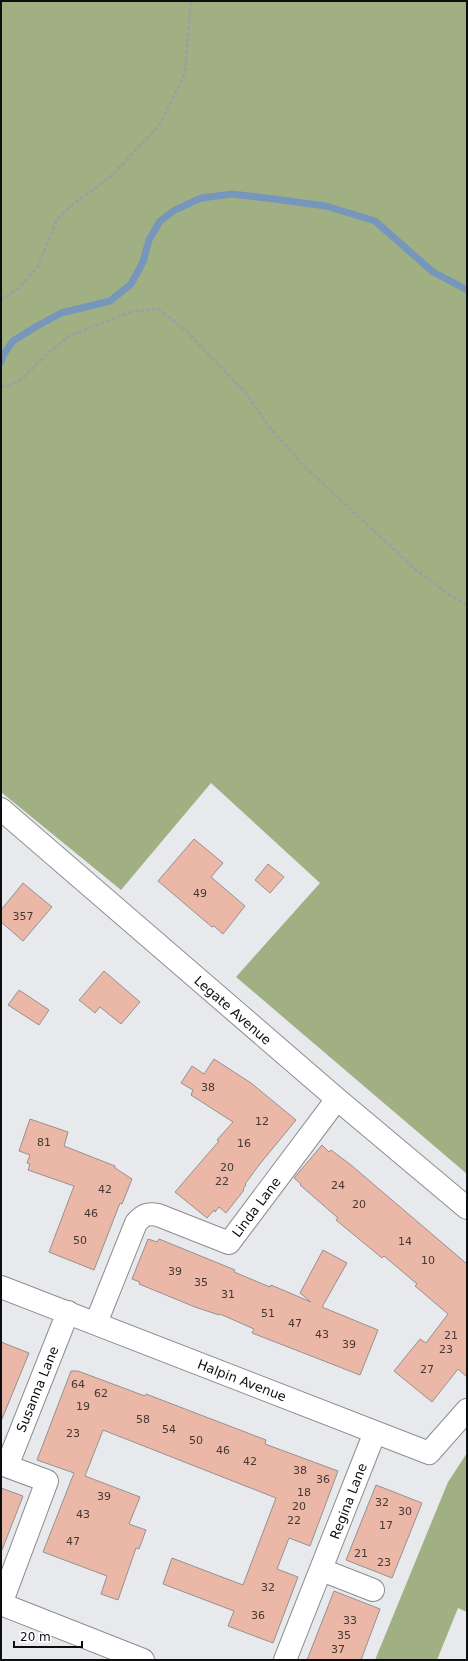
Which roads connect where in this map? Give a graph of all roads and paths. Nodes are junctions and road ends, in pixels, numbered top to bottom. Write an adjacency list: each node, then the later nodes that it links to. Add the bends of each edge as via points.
1 (190, 1): 2 (path, via 185,73 159,126 110,178 73,204 57,219 38,266 19,288)
2 (1, 300)
3 (1, 387): 4 (path, via 22,379 69,336 133,311 158,309 183,328 246,393 270,428 305,467 416,570)
4 (467, 605)
5 (1, 809): 6 (street, Legate Avenue)
6 (337, 1099): 7 (street, Legate Avenue); 10 (street, Linda Lane, via 229,1243 158,1215 144,1215 136,1223)
7 (467, 1208)
8 (1, 1287): 9 (street, Halpin Avenue)
9 (68, 1312): 10 (street, Halpin Avenue); 13 (street, Susanna Lane)
10 (96, 1322): 12 (street, Halpin Avenue)
11 (467, 1410): 12 (street, Halpin Avenue, via 430,1453)
12 (375, 1432): 14 (street, Regina Lane)
13 (4, 1465): 16 (street, Susanna Lane, via 47,1481)
14 (322, 1570): 15 (street); 18 (street, Regina Lane)
15 (373, 1590)
16 (1, 1604): 17 (street)
17 (143, 1660)
18 (286, 1660)

